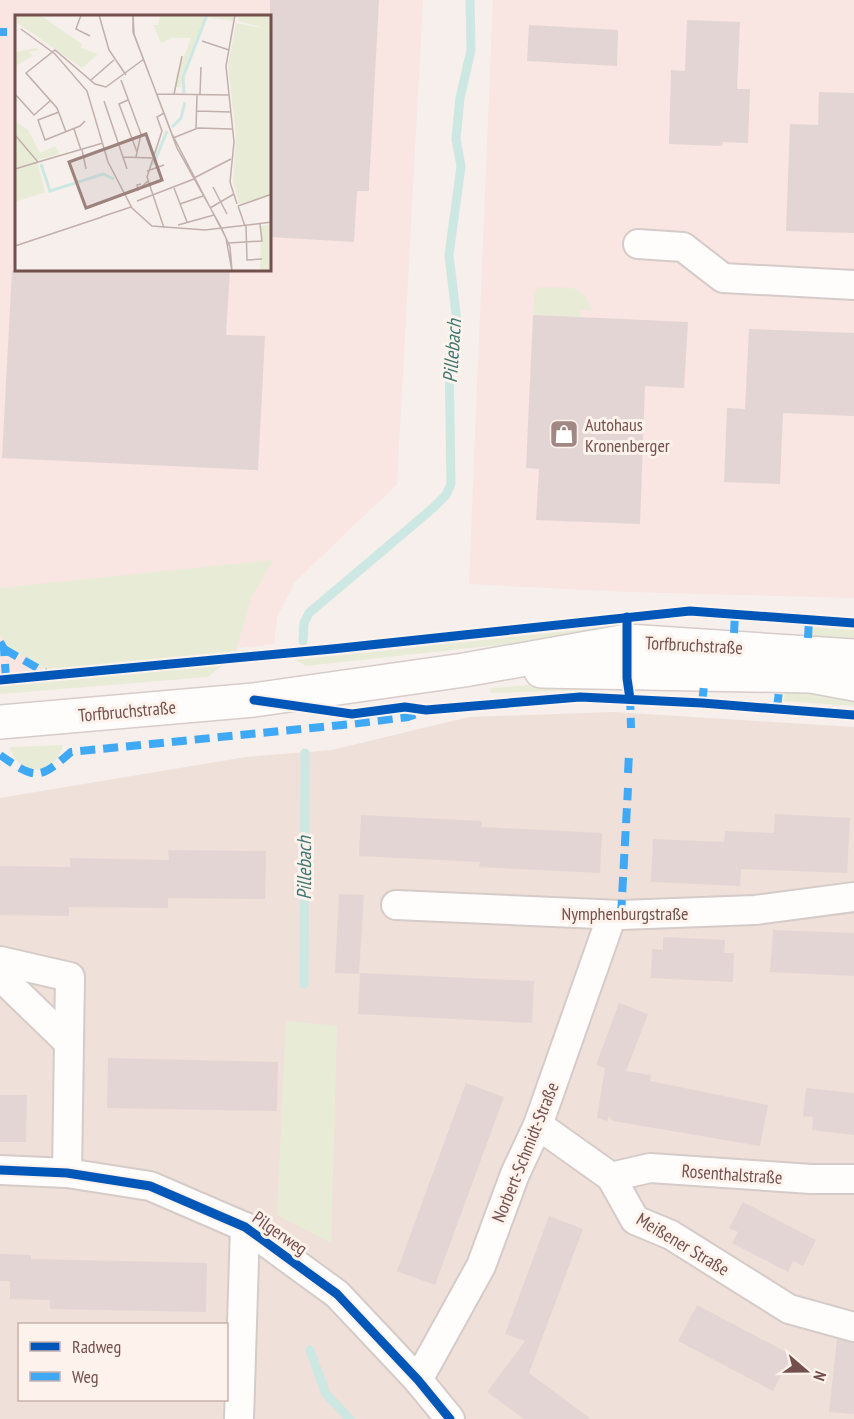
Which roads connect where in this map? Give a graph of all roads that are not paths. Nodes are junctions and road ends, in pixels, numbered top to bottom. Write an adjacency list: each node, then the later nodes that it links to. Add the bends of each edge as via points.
1 (638, 244): 2 (street, via 683,247 723,278)
2 (854, 285)
3 (854, 656): 4 (main road, Torfbruchstraße, via 627,641)
4 (464, 670): 5 (main road, Torfbruchstraße); 8 (main road, Torfbruchstraße, via 254,700)
5 (812, 676): 6 (main road); 7 (main road, Torfbruchstraße)
6 (854, 676)
7 (854, 684)
8 (0, 722)
9 (854, 897): 11 (street, Nymphenburgstraße, via 755,909)
10 (396, 905): 11 (street, Nymphenburgstraße)
11 (612, 915): 15 (street, Norbert-Schmidt-Straße)
12 (0, 961): 14 (street, via 70,977)
13 (0, 976): 14 (street)
14 (67, 1041): 17 (street)
15 (538, 1125): 18 (street, Meißener Straße); 22 (street, Norbert-Schmidt-Straße, via 481,1266)
16 (0, 1170): 17 (street, Pilgerweg)
17 (67, 1173): 20 (street, Pilgerweg, via 150,1186)
18 (611, 1177): 19 (street, Rosenthalstraße, via 650,1168); 21 (street, Meißener Straße, via 635,1220 671,1235 789,1309)
19 (854, 1179)
20 (245, 1227): 22 (street, Pilgerweg, via 337,1294); 23 (street, Pilgerweg)
21 (854, 1327)
22 (418, 1380): 24 (street, Pilgerweg)
23 (239, 1419)
24 (450, 1419)

